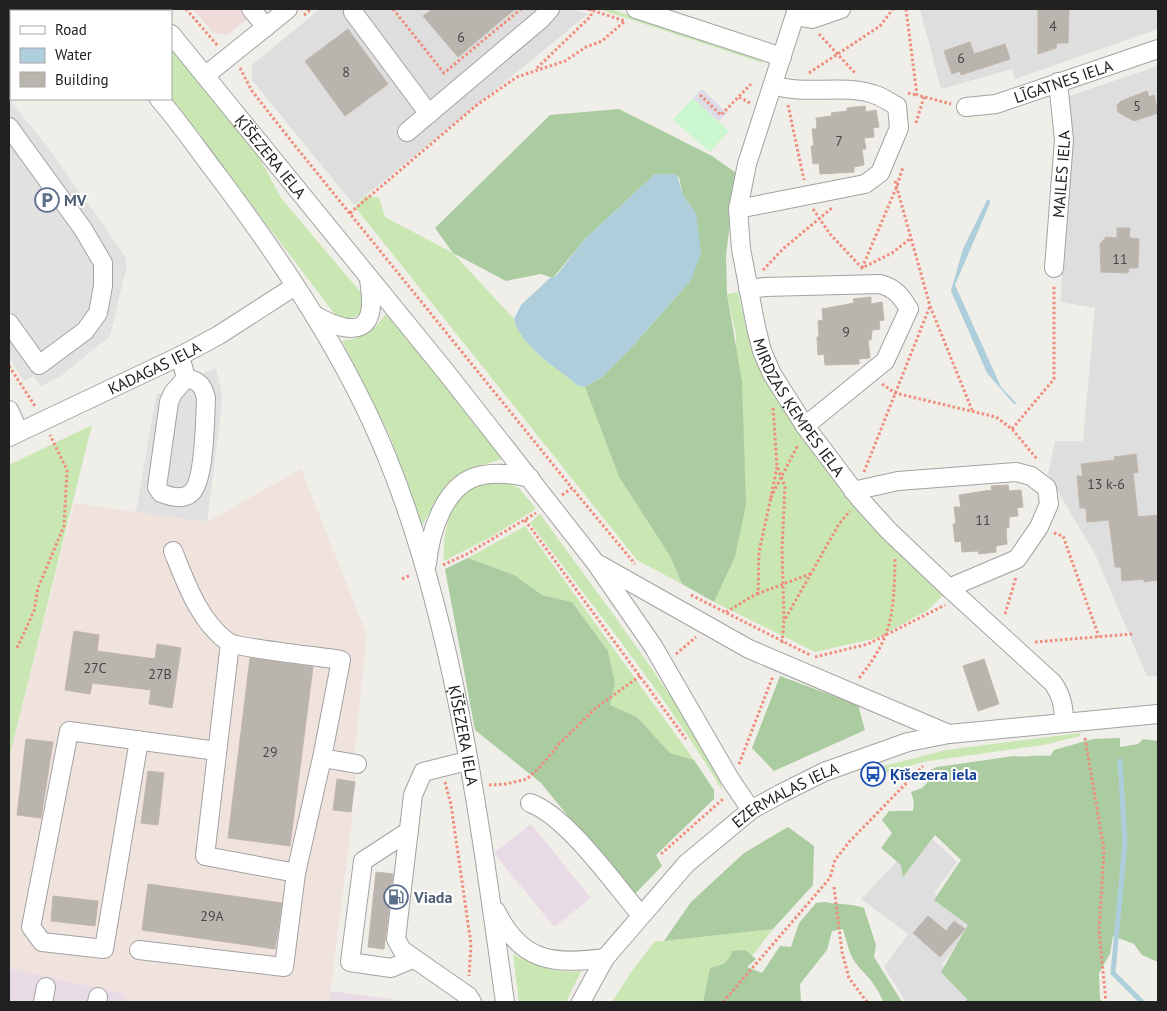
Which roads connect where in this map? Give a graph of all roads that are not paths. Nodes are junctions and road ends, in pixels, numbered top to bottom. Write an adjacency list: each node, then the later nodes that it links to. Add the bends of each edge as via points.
1 (251, 9): 8 (street)
2 (288, 9): 8 (street)
3 (550, 9): 17 (street)
4 (841, 9): 7 (street)
5 (353, 12): 17 (street)
6 (630, 15): 11 (street)
7 (801, 15): 11 (street, MIRDZAS ĶEMPES IELA)
8 (266, 27): 12 (street)
9 (172, 35): 12 (street, ĶĪŠEZERA IELA)
10 (1158, 49): 13 (street, LĪGATNES IELA)
11 (782, 57): 14 (street, MIRDZAS ĶEMPES IELA)
12 (206, 75): 22 (street, ĶĪŠEZERA IELA)
13 (1058, 82): 16 (street, LĪGATNES IELA, via 996,104); 21 (street, MAILES IELA, via 1064,140)
14 (781, 88): 20 (street, MIRDZAS ĶEMPES IELA, via 747,164); 20 (street, via 877,95 897,106 899,128 880,173 865,184)
15 (159, 100): 23 (street, ĶĪŠEZERA IELA, via 248,216)
16 (966, 108)
17 (430, 114): 19 (street)
18 (9, 126): 26 (street, via 103,263 98,313 85,331 39,365)
19 (407, 132)
20 (738, 209): 24 (street, MIRDZAS ĶEMPES IELA)
21 (1054, 268)
22 (369, 278): 25 (street, via 372,303 366,322 356,328 347,328); 32 (street, ĶĪŠEZERA IELA)
23 (295, 286): 25 (street, ĶĪŠEZERA IELA); 27 (street, KADAGAS IELA)
24 (748, 289): 30 (street, MIRDZAS ĶEMPES IELA, via 762,351 772,374); 30 (street, via 880,284 891,287 909,309 885,361)
25 (314, 315): 36 (street, ĶĪŠEZERA IELA, via 363,404 387,457)
26 (9, 323)
27 (180, 356): 28 (street); 31 (street, KADAGAS IELA)
28 (186, 378): 28 (street, via 172,393 169,402 157,487 161,493 170,496 184,497 192,493 200,479 206,398 204,387 196,380)
29 (9, 410): 31 (street)
30 (805, 426): 33 (street, MIRDZAS ĶEMPES IELA)
31 (14, 435)
32 (530, 478): 35 (street, ĶĪŠEZERA IELA); 36 (street, ĶĪŠEZERA IELA, via 494,474 482,475 466,483 452,496 438,518 429,545)
33 (856, 495): 37 (street, MIRDZAS ĶEMPES IELA); 37 (street, via 898,481 1016,472 1031,476 1047,488 1049,504 1039,527 1017,559)
34 (173, 551): 38 (street, via 185,582 208,623)
35 (595, 562): 41 (street, ĶĪŠEZERA IELA, via 709,628); 48 (street, ĶĪŠEZERA IELA, via 664,663 724,785)
36 (426, 571): 45 (street, ĶĪŠEZERA IELA, via 452,676)
37 (949, 588): 40 (street, MIRDZAS ĶEMPES IELA, via 1053,683 1060,692)
38 (230, 643): 43 (street); 44 (street, via 341,660)
39 (1158, 714): 40 (street, EZERMALAS IELA)
40 (1064, 723): 41 (street, EZERMALAS IELA)
41 (949, 734): 48 (street, EZERMALAS IELA, via 908,742 824,772)
42 (139, 740): 42 (street, via 69,730 31,927 42,942 104,949); 43 (street)
43 (217, 751): 50 (street, via 205,856)
44 (322, 758): 46 (street); 50 (street)
45 (467, 761): 49 (street, via 423,772 413,795); 51 (street, ĶĪŠEZERA IELA)
46 (357, 764)
47 (530, 803): 52 (street, via 541,807 572,835)
48 (750, 810): 52 (street, EZERMALAS IELA, via 686,864)
49 (409, 831): 55 (street, via 396,939 402,950); 55 (street, via 362,861 350,962 391,968)
50 (296, 873): 53 (street, via 284,968)
51 (491, 901): 54 (street, ĶĪŠEZERA IELA, via 503,926 518,943 534,954 551,961 579,962); 57 (street, ĶĪŠEZERA IELA)
52 (641, 915): 54 (street, EZERMALAS IELA)
53 (139, 950)
54 (605, 958): 58 (street, EZERMALAS IELA)
55 (413, 959): 56 (street)
56 (470, 999)
57 (505, 1002)
58 (581, 1002)

